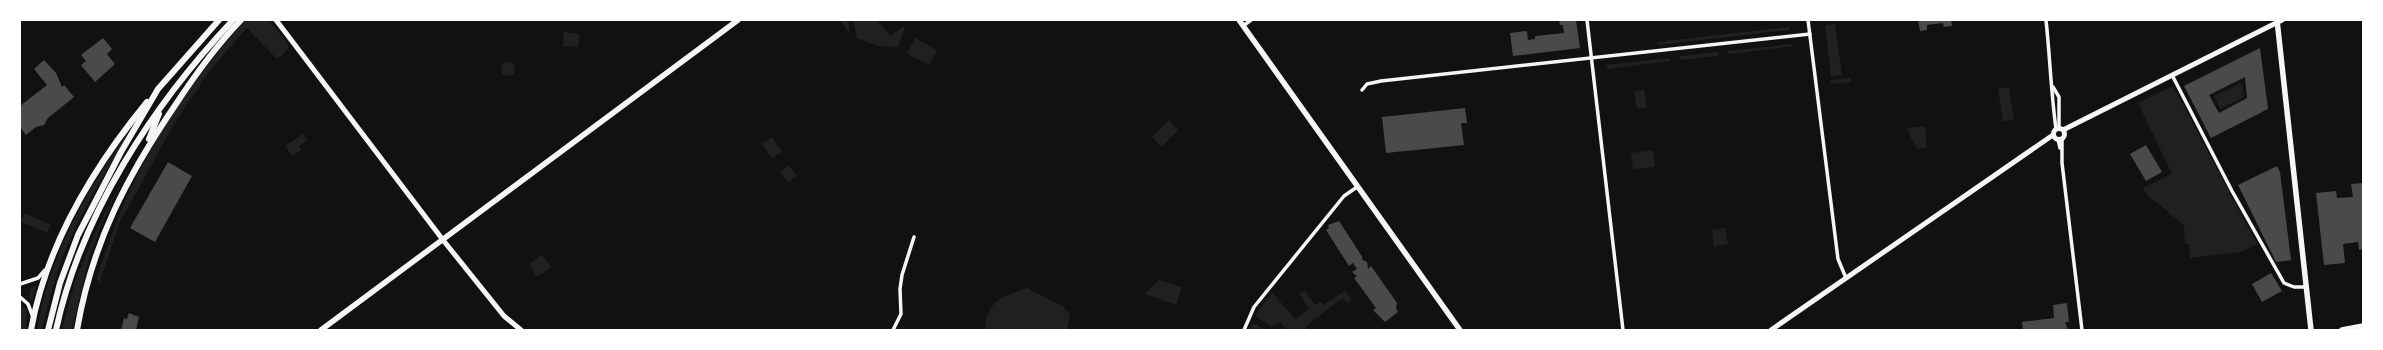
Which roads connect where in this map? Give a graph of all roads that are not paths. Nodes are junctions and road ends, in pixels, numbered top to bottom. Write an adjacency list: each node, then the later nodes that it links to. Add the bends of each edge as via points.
1 (219, 20): 16 (highway)
2 (276, 20): 24 (main road)
3 (738, 20): 24 (main road)
4 (1239, 20): 11 (main road)
5 (1251, 20): 11 (street)
6 (1587, 20): 13 (street)
7 (1808, 20): 12 (street)
8 (2046, 20): 15 (street)
9 (237, 21): 18 (highway, via 208,47); 21 (highway, via 182,94)
10 (2279, 21): 14 (main road); 28 (main road)
11 (1243, 26): 22 (main road)
12 (1810, 34): 13 (street); 26 (street, via 1838,259)
13 (1591, 58): 17 (street, via 1381,81 1367,84); 41 (street)
14 (2172, 75): 19 (main road); 28 (street, via 2228,184 2284,283 2294,287)
15 (2053, 87): 19 (street, via 2059,97); 19 (street, via 2051,99)
16 (158, 89): 25 (highway, via 103,162); 33 (highway, via 121,152 78,235 60,283)
17 (1362, 90)
18 (165, 100): 21 (highway); 34 (highway, via 128,158 86,238 67,285)
19 (2061, 130): 20 (main road); 20 (main road)
20 (2057, 138): 26 (main road, via 2040,146); 43 (street, via 2061,153)
21 (144, 151): 35 (highway, via 118,201 96,252)
22 (1357, 187): 39 (street, via 1344,196 1273,282 1252,310); 40 (main road)
23 (914, 236): 38 (street, via 902,275 901,314)
24 (442, 240): 36 (main road); 37 (main road, via 504,316)
25 (48, 266): 27 (street, via 38,278); 30 (highway)
26 (1846, 278): 42 (main road)
27 (20, 284)
28 (2307, 287): 44 (main road)
29 (20, 297): 30 (street, via 28,304)
30 (33, 319): 32 (highway)
31 (2363, 326): 45 (main road)
32 (31, 330)
33 (48, 330)
34 (56, 330)
35 (77, 330)
36 (321, 330)
37 (521, 330)
38 (893, 330)
39 (1244, 330)
40 (1460, 330)
41 (1623, 330)
42 (1770, 330)
43 (2082, 330)
44 (2312, 330)
45 (2342, 330)

